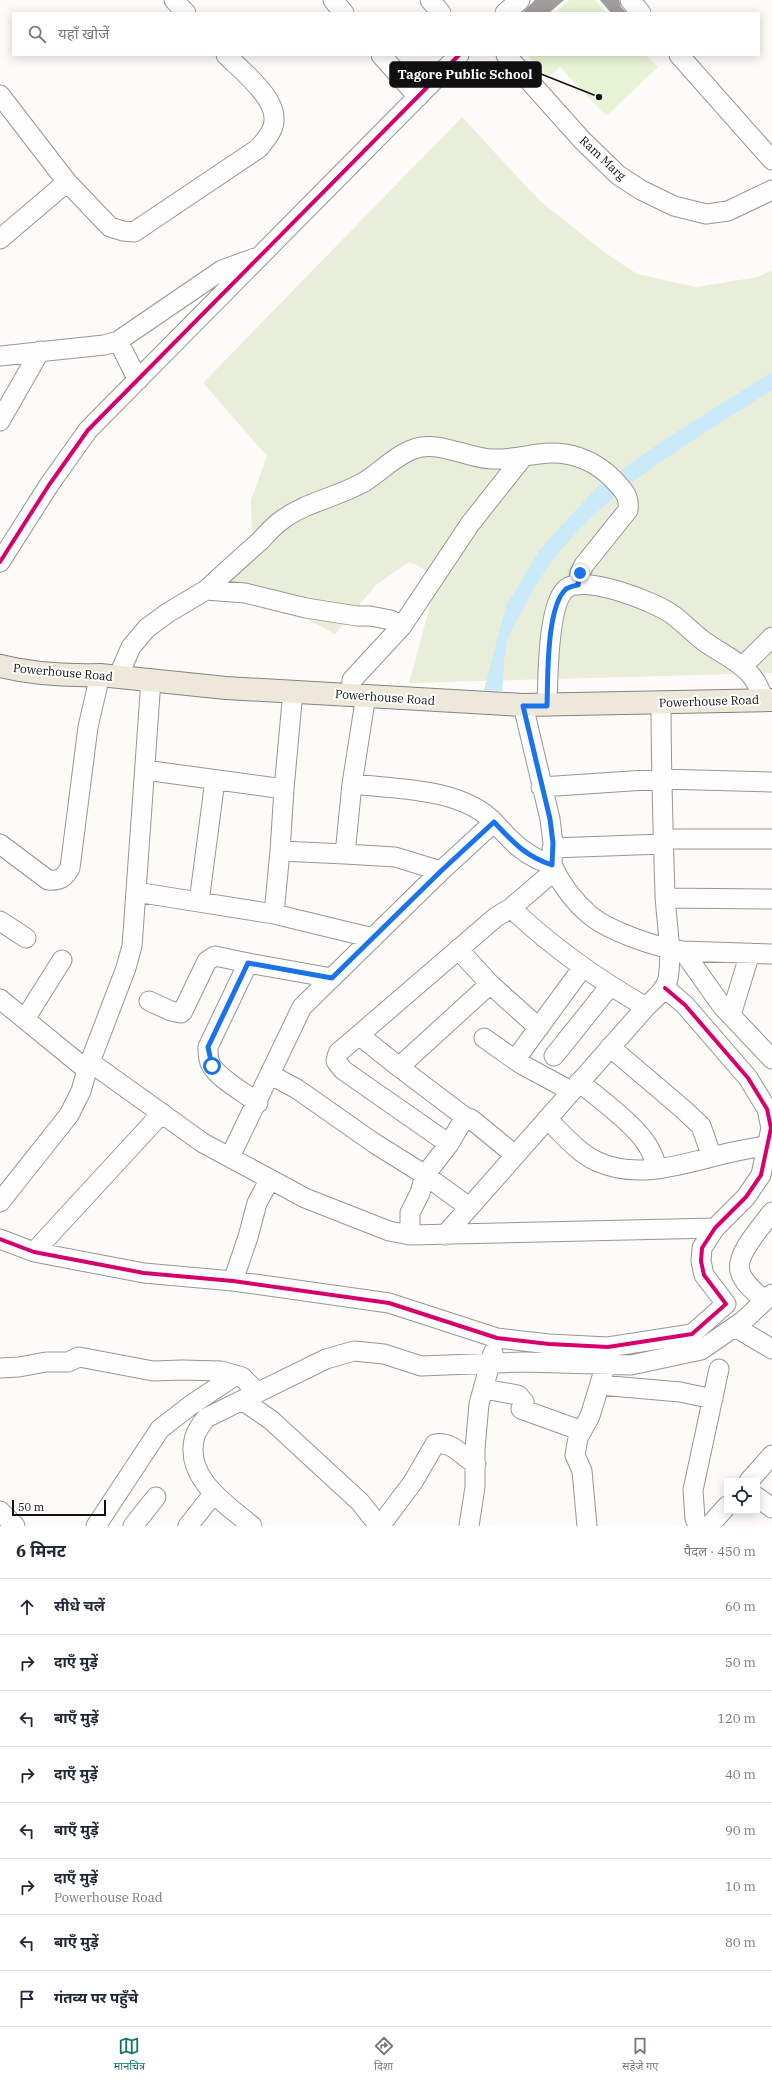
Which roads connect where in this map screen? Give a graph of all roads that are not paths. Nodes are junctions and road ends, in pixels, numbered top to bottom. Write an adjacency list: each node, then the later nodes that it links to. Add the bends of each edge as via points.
1 (174, 0): 6 (street)
2 (333, 0): 7 (street)
3 (430, 0): 8 (street)
4 (520, 0): 9 (street)
5 (630, 0): 10 (street)
6 (185, 12)
7 (343, 12)
8 (440, 12)
9 (506, 12)
10 (640, 12)
11 (227, 56): 19 (street, via 268,98 274,118 271,133 259,148 134,232 110,226)
12 (382, 56): 17 (street)
13 (458, 56): 17 (street)
14 (507, 56): 20 (street, Ram Marg, via 582,140 618,175 641,190 674,206 706,214 728,211)
15 (680, 56): 18 (street)
16 (0, 95): 19 (street)
17 (418, 97): 22 (street)
18 (772, 160)
19 (67, 182): 21 (street)
20 (772, 190)
21 (0, 239)
22 (258, 257): 23 (street, via 222,270); 26 (street)
23 (118, 341): 24 (street, via 104,345); 26 (street)
24 (40, 351): 25 (street); 27 (street)
25 (0, 356)
26 (138, 380): 29 (street, via 88,430)
27 (0, 421)
28 (523, 457): 30 (street, via 563,454 582,458 602,468 629,500 628,510 584,565); 31 (street, via 490,459 426,447 407,451 347,491 281,520); 32 (street, via 470,524)
29 (0, 562)
30 (578, 585): 35 (street, via 632,594 658,606 673,614 704,641); 43 (street, via 567,588 562,595 552,623)
31 (206, 590): 32 (street, via 245,593 306,608 391,620); 36 (street, via 147,628)
32 (402, 626): 39 (street, via 352,680)
33 (772, 637): 35 (street)
34 (0, 666): 36 (main road, Powerhouse Road, via 38,672)
35 (742, 667): 40 (street, via 755,680)
36 (109, 676): 37 (main road, Powerhouse Road); 54 (street, via 88,727 70,868 65,877 48,880)
37 (151, 680): 38 (main road, Powerhouse Road, via 226,688); 44 (street)
38 (293, 691): 39 (main road, Powerhouse Road); 50 (street)
39 (358, 695): 42 (main road, Powerhouse Road); 48 (street)
40 (768, 700): 41 (main road, Powerhouse Road)
41 (661, 703): 43 (main road, Powerhouse Road); 46 (street)
42 (519, 705): 43 (main road, Powerhouse Road); 49 (street)
43 (547, 706)
44 (145, 770): 45 (street); 59 (street)
45 (215, 780): 50 (street); 62 (street)
46 (661, 780): 47 (street); 49 (street); 53 (street)
47 (772, 782)
48 (352, 784): 51 (street, via 456,798 485,812); 56 (street)
49 (541, 786): 57 (street, via 550,819)
50 (284, 789): 55 (street)
51 (494, 822): 57 (street, via 516,847 532,857); 58 (street)
52 (772, 839): 53 (street)
53 (663, 842): 57 (street); 60 (street)
54 (0, 844)
55 (280, 851): 56 (street); 64 (street)
56 (345, 854): 58 (street, via 395,857)
57 (553, 861): 63 (street); 69 (street, via 561,884 592,916 642,941)
58 (441, 871): 67 (street)
59 (136, 892): 62 (street); 91 (street, via 132,946)
60 (665, 898): 61 (street); 69 (street)
61 (772, 899)
62 (199, 902): 64 (street)
63 (511, 908): 68 (street, via 496,917); 74 (street, via 538,933)
64 (274, 914): 67 (street)
65 (0, 921): 66 (street)
66 (26, 938)
67 (373, 938): 75 (street)
68 (458, 949): 76 (street); 85 (street)
69 (674, 952): 70 (street); 77 (street); 82 (street)
70 (750, 953): 71 (street); 82 (street)
71 (772, 954)
72 (62, 960): 83 (street)
73 (248, 963): 75 (street); 80 (street, via 215,956 207,961 181,1013); 95 (street, via 208,1047 208,1052 212,1066)
74 (583, 967): 78 (street); 84 (street)
75 (332, 978): 93 (street, via 302,1007)
76 (490, 984): 84 (street); 92 (street)
77 (666, 984): 81 (street); 100 (street, via 748,1078 767,1109 771,1128)
78 (610, 986): 81 (street); 88 (street)
79 (0, 999): 83 (street)
80 (149, 1001)
81 (646, 1007): 87 (street)
82 (731, 1015): 89 (street)
83 (25, 1019): 91 (street)
84 (539, 1028): 90 (street)
85 (359, 1035): 92 (street); 99 (street, via 338,1053 336,1061 343,1070)
86 (484, 1038): 90 (street)
87 (610, 1047): 94 (street); 103 (street, via 701,1126)
88 (554, 1056)
89 (772, 1056)
90 (516, 1060): 94 (street)
91 (89, 1066): 96 (street); 107 (street, via 81,1091 69,1115)
92 (398, 1067): 97 (street)
93 (271, 1074): 95 (street); 105 (street)
94 (575, 1087): 98 (street); 104 (street, via 604,1102 640,1136 649,1147)
95 (258, 1103): 102 (street)
96 (162, 1113): 102 (street, via 204,1143); 114 (street)
97 (465, 1117): 99 (street); 101 (street, via 471,1119)
98 (547, 1119): 101 (street); 104 (street, via 578,1149 596,1161 619,1167)
99 (449, 1144): 105 (street)
100 (767, 1145): 103 (street); 110 (street, via 761,1175 746,1196)
101 (515, 1155): 108 (street)
102 (230, 1157): 106 (street)
103 (712, 1157): 104 (street)
104 (658, 1169)
105 (425, 1175): 108 (street); 111 (street, via 410,1213)
106 (270, 1179): 111 (street, via 304,1198 389,1231); 115 (street, via 257,1203)
107 (0, 1202)
108 (469, 1207): 112 (street)
109 (772, 1212): 116 (street, via 748,1244 740,1261 740,1271 749,1287)
110 (715, 1228): 112 (street); 120 (street, via 702,1248 701,1261 704,1274 726,1304 692,1334)
111 (410, 1235): 112 (street)
112 (445, 1235)
113 (0, 1239): 114 (street)
114 (34, 1252): 115 (street, via 144,1273)
115 (232, 1281): 118 (street, via 389,1303)
116 (766, 1299): 117 (street)
117 (739, 1324): 119 (street); 120 (street, via 701,1350 631,1365)
118 (497, 1338): 120 (street, via 549,1344); 121 (street)
119 (772, 1349)
120 (608, 1359): 121 (street); 124 (street)
121 (491, 1364): 125 (street, via 421,1366 384,1354 354,1351); 126 (street)
122 (0, 1368): 125 (street, via 68,1362 79,1357 153,1371 221,1371)
123 (719, 1369): 127 (street)
124 (600, 1385): 127 (street, via 680,1392); 128 (street)
125 (245, 1386): 132 (street, via 206,1418 195,1435 195,1465 200,1477); 140 (street, via 191,1405 160,1429); 143 (street, via 271,1420 360,1502)
126 (484, 1389): 128 (street, via 518,1395 524,1402 521,1409); 130 (street, via 479,1404)
127 (713, 1399): 146 (street, via 693,1490)
128 (582, 1431): 145 (street, via 575,1455 582,1471)
129 (772, 1455): 131 (street)
130 (476, 1464): 143 (street, via 450,1445 434,1444 413,1482); 144 (street)
131 (752, 1478)
132 (214, 1493): 138 (street); 142 (street)
133 (156, 1498): 141 (street)
134 (760, 1499): 135 (street)
135 (772, 1508)
136 (724, 1510): 147 (street)
137 (0, 1511): 139 (street)
138 (194, 1524)
139 (15, 1526)
140 (96, 1526)
141 (133, 1526)
142 (252, 1526)
143 (380, 1526)
144 (469, 1526)
145 (587, 1526)
146 (699, 1526)
147 (710, 1526)

